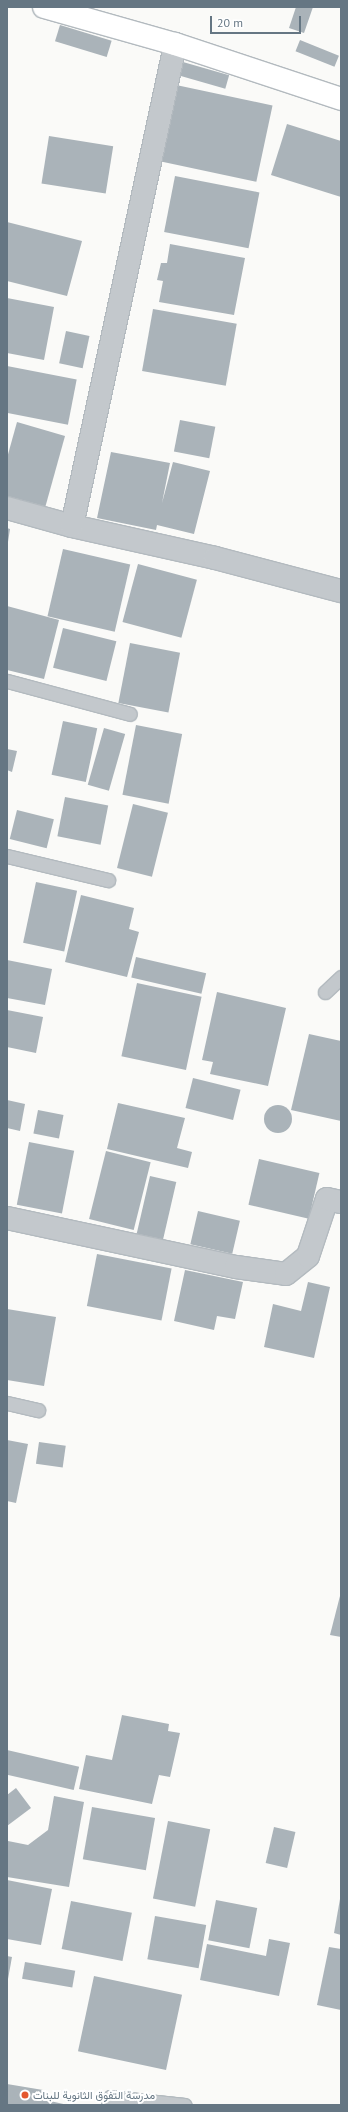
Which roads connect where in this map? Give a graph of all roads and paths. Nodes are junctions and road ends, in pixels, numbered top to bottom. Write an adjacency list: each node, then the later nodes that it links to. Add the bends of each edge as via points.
1 (44, 7): 2 (street)
2 (175, 44): 3 (street); 5 (street)
3 (341, 99)
4 (7, 508): 5 (street)
5 (72, 526): 6 (street, via 215,558)
6 (341, 591)
7 (7, 681): 8 (lane)
8 (130, 714)
9 (7, 856): 10 (lane)
10 (108, 880)
11 (341, 977): 12 (lane)
12 (325, 992)
13 (341, 1202): 14 (street, via 327,1199 308,1256 286,1274 236,1267)
14 (7, 1218)
15 (7, 1403): 16 (lane)
16 (38, 1410)
17 (108, 2105): 18 (lane, via 110,2097)
18 (186, 2105)

